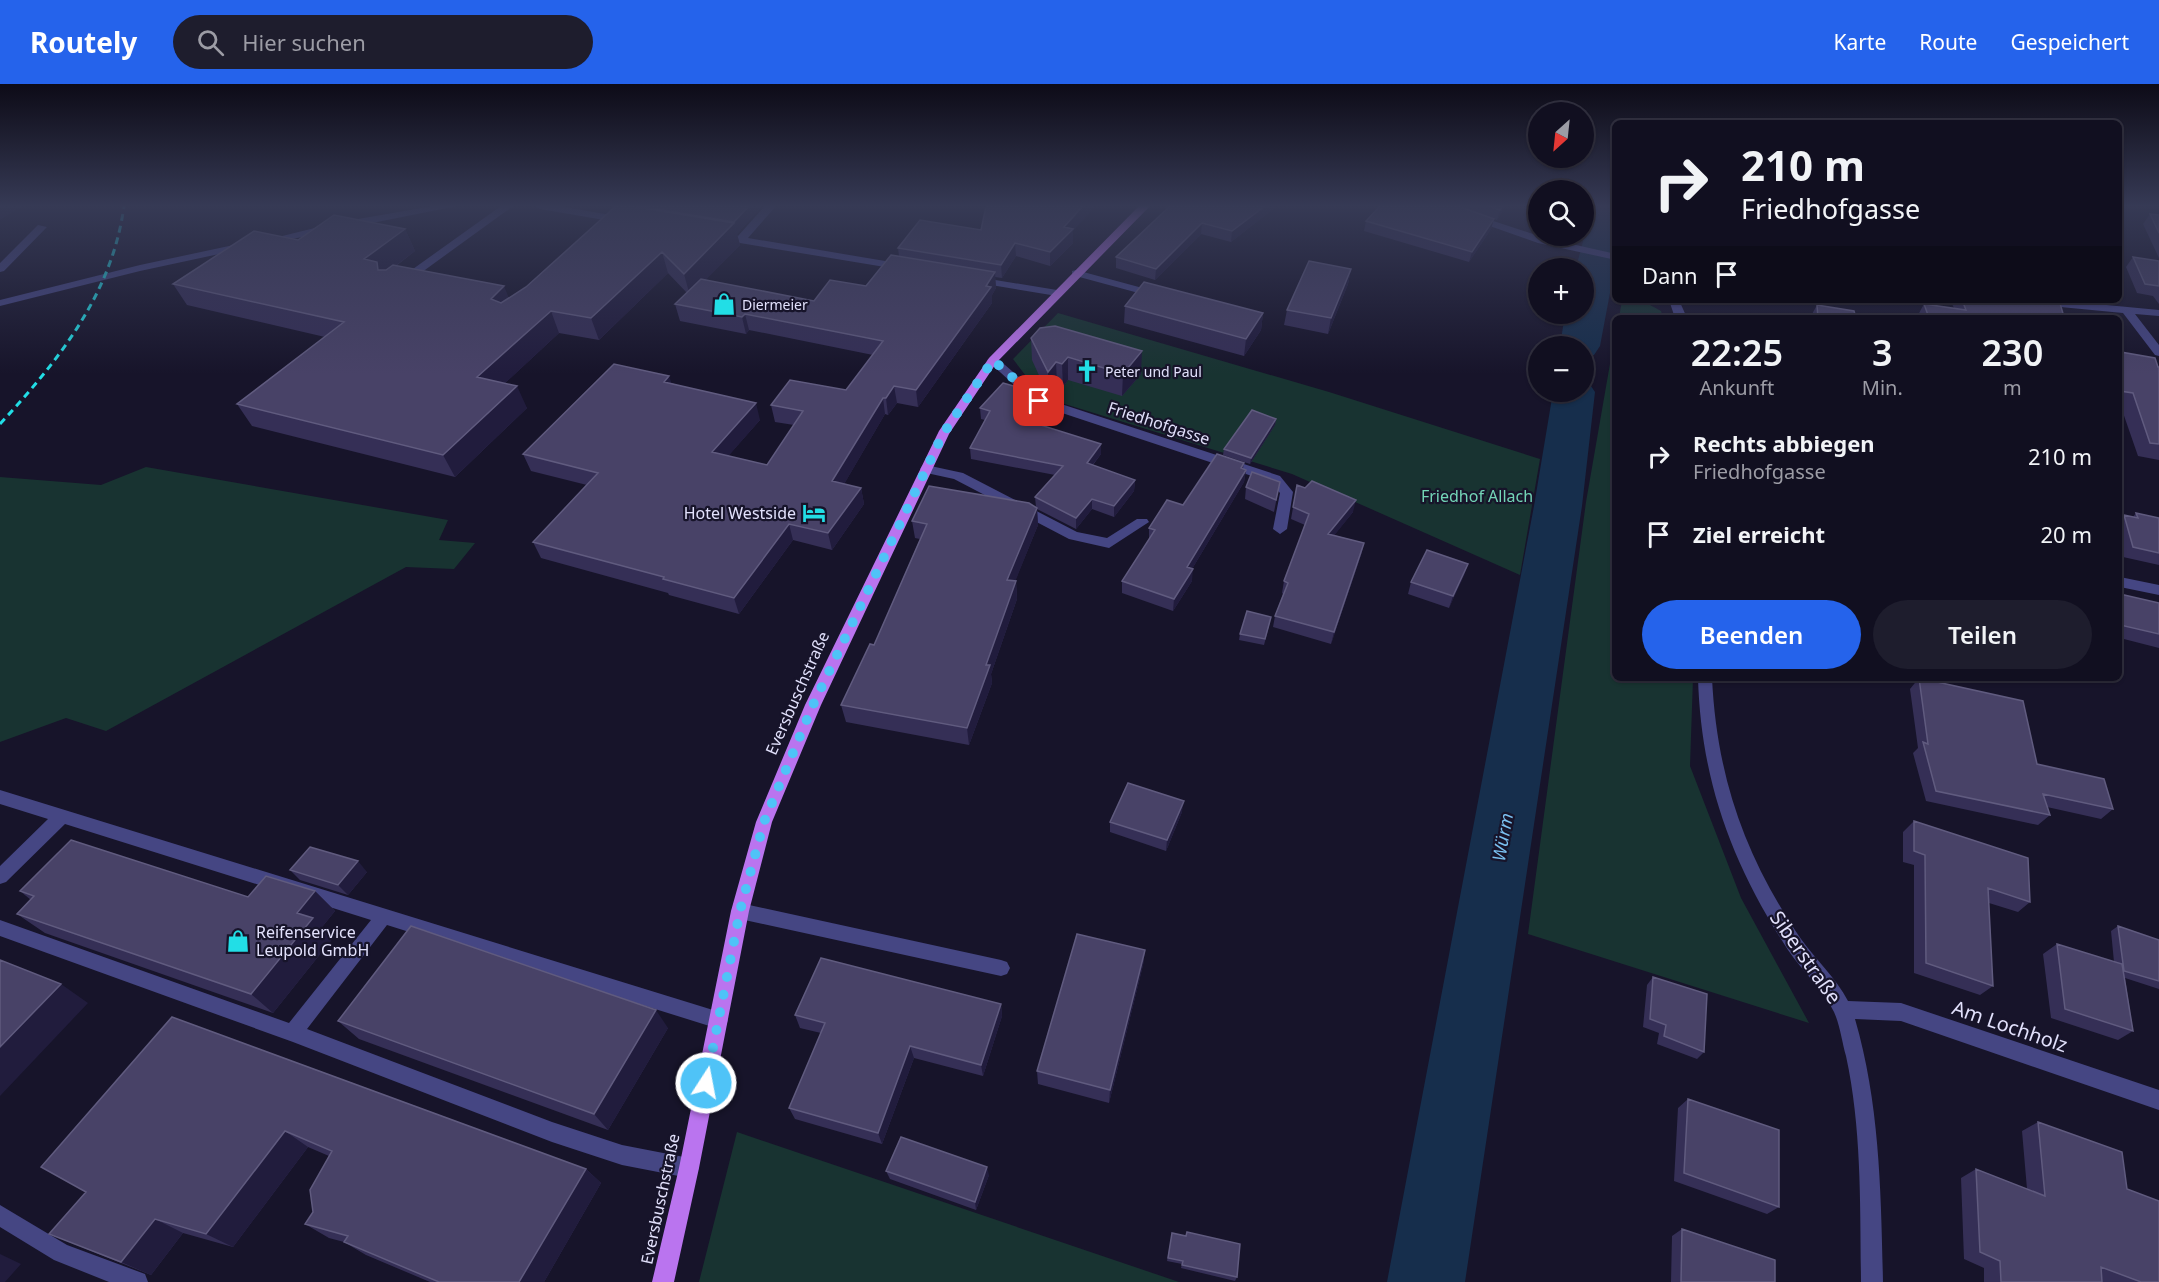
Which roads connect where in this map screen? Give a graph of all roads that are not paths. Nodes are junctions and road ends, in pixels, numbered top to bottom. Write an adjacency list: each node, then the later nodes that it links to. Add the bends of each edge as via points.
1 (168, 262): 11 (street)
2 (428, 262): 8 (street)
3 (873, 262): 5 (street)
4 (1087, 262): 6 (main road, Eversbuschstraße)
5 (916, 269)
6 (1076, 273): 9 (main road, Eversbuschstraße); 10 (street)
7 (962, 277): 9 (street)
8 (393, 287)
9 (1057, 293): 16 (main road, Eversbuschstraße)
10 (1169, 299)
11 (0, 303)
12 (2050, 303): 13 (street)
13 (2126, 310): 14 (street); 15 (street)
14 (2159, 313)
15 (2159, 353)
16 (993, 360): 17 (main road, Eversbuschstraße, via 943,434); 19 (street, Friedhofgasse, via 1039,401 1275,479 1287,492)
17 (926, 469): 18 (street, via 958,476 1074,536 1109,543); 26 (main road, Eversbuschstraße, via 808,715 764,822)
18 (1142, 522)
19 (1280, 529)
20 (2122, 582): 21 (street)
21 (2159, 590)
22 (1705, 681): 30 (street, Siberstraße, via 1704,710 1713,766 1724,807 1755,881 1796,947)
23 (0, 797): 24 (street)
24 (62, 816): 25 (street); 27 (street)
25 (0, 877)
26 (740, 911): 29 (street); 31 (main road, Eversbuschstraße)
27 (384, 916): 31 (street); 32 (street)
28 (0, 928): 32 (street)
29 (1001, 968)
30 (1843, 1010): 33 (street, Am Lochholz, via 1901,1012); 38 (street, Siberstraße, via 1861,1074 1868,1148)
31 (719, 1020): 34 (main road, Eversbuschstraße)
32 (293, 1033): 34 (street, via 552,1132 622,1155)
33 (2159, 1101)
34 (689, 1168): 37 (main road, Eversbuschstraße)
35 (0, 1215): 36 (street, via 61,1254)
36 (137, 1282)
37 (663, 1282)
38 (1872, 1282)

